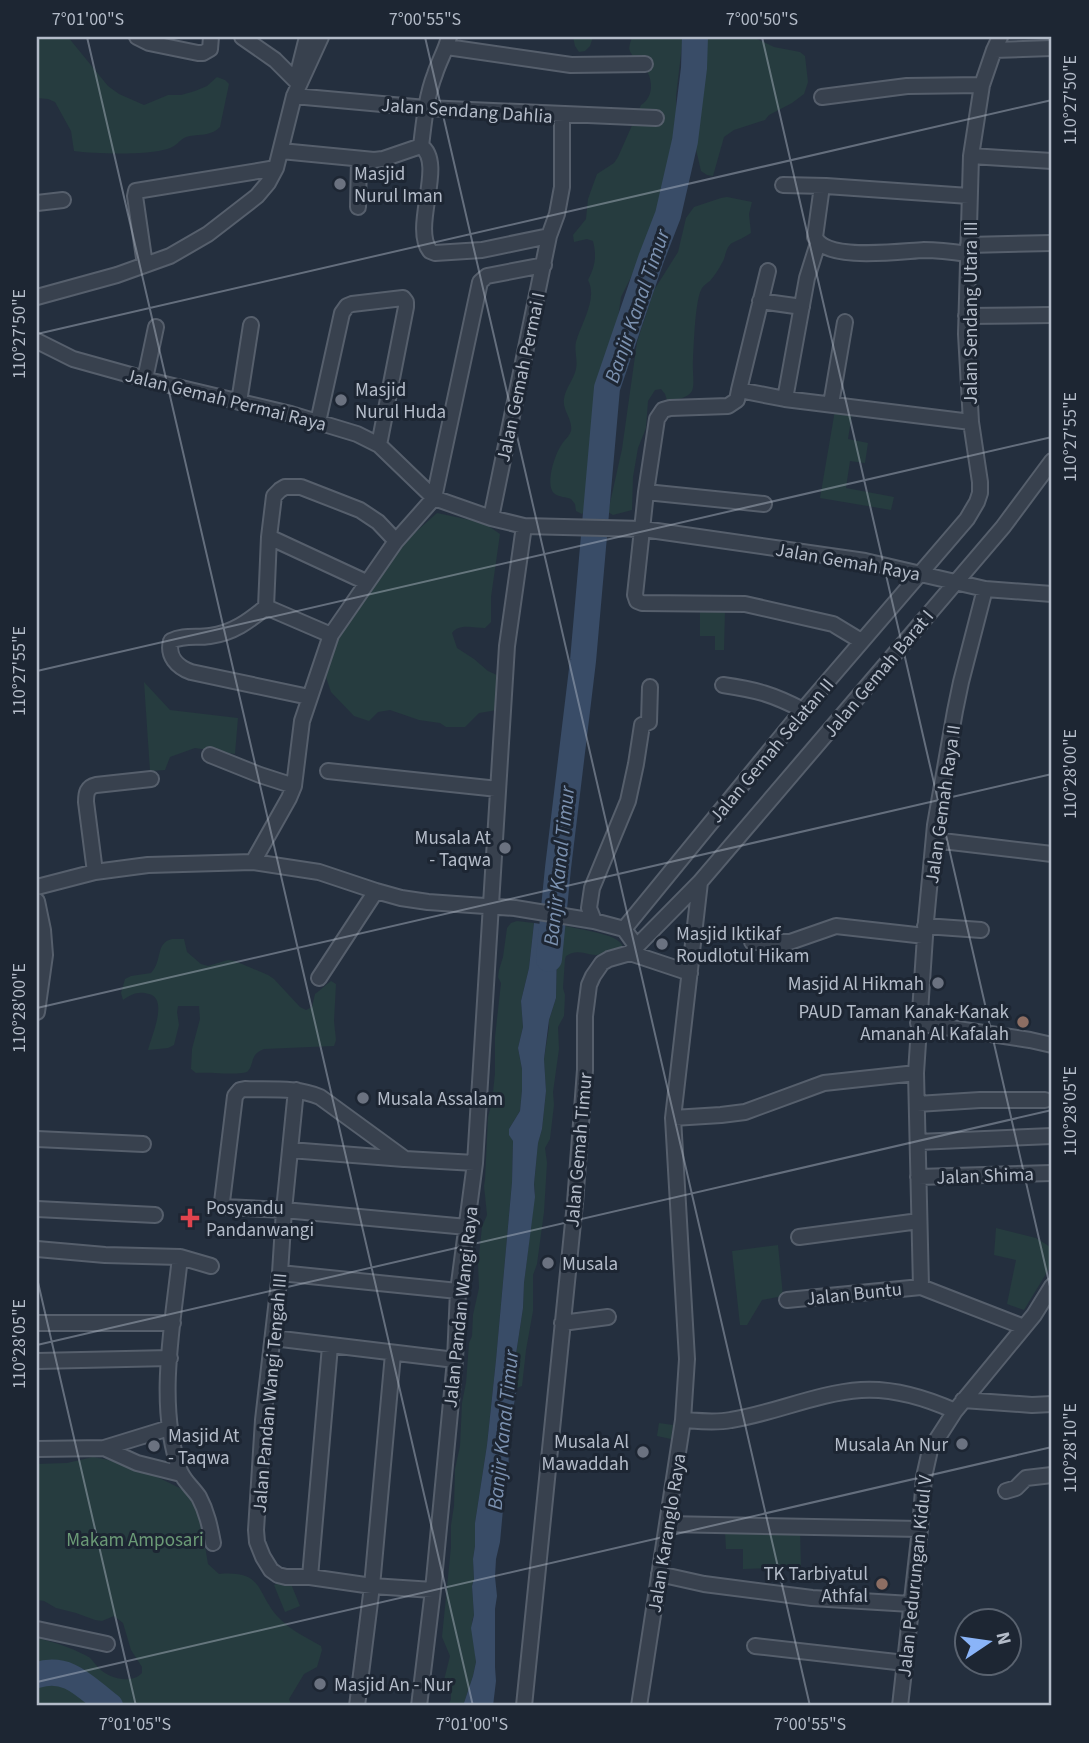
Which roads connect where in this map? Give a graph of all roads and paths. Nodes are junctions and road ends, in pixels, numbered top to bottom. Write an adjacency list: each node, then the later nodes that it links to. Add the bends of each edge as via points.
1 (138, 37): 2 (street, via 203,53 210,49)
2 (211, 37)
3 (242, 37): 11 (street, via 275,60)
4 (307, 37): 11 (street)
5 (321, 37): 11 (street)
6 (448, 42): 9 (street, via 571,65); 13 (street)
7 (997, 43): 8 (street); 10 (street, Jalan Sendang Utara III)
8 (1052, 48)
9 (645, 64)
10 (982, 85): 12 (street, via 907,86); 18 (street, Jalan Sendang Utara III)
11 (296, 87): 13 (street, Jalan Sendang Dahlia); 17 (street)
12 (822, 97)
13 (426, 108): 14 (street, Jalan Sendang Dahlia); 16 (street)
14 (562, 114): 15 (street); 28 (street, Jalan Sendang Dahlia, via 562,187)
15 (656, 118)
16 (421, 146): 19 (street, via 383,159); 28 (street, via 430,157 425,220 430,251 482,250)
17 (281, 151): 19 (street); 21 (street)
18 (971, 156): 20 (street); 24 (street, Jalan Sendang Utara III)
19 (359, 159): 27 (street)
20 (1052, 161)
21 (276, 168): 32 (street, via 257,195 208,234); 32 (street, via 136,191)
22 (783, 186): 23 (street)
23 (822, 186): 24 (street); 29 (street)
24 (969, 195): 31 (street, Jalan Sendang Utara III)
25 (62, 200): 26 (street)
26 (37, 203)
27 (358, 206)
28 (549, 236): 33 (street, Jalan Gemah Permai I)
29 (818, 243): 31 (street, via 842,252); 37 (street)
30 (1052, 243): 31 (street)
31 (968, 249): 39 (street, Jalan Sendang Utara III)
32 (145, 265): 35 (street)
33 (544, 265): 54 (street, via 487,276 480,282); 56 (street, Jalan Gemah Permai I)
34 (768, 271): 36 (street)
35 (37, 297)
36 (760, 301): 37 (street); 45 (street)
37 (802, 307): 46 (street)
38 (1052, 315): 39 (street)
39 (966, 316): 50 (street, Jalan Sendang Utara III)
40 (845, 322): 48 (street)
41 (251, 325): 47 (street)
42 (156, 327): 44 (street)
43 (37, 341): 44 (street, Jalan Gemah Permai Raya, via 73,359)
44 (145, 379): 47 (street, Jalan Gemah Permai Raya)
45 (739, 390): 46 (street); 53 (street, via 737,400 728,406 663,410 653,435)
46 (785, 399): 48 (street)
47 (239, 402): 49 (street, Jalan Gemah Permai Raya)
48 (831, 404): 50 (street)
49 (318, 422): 51 (street, Jalan Gemah Permai Raya); 51 (street, via 344,309 352,304 405,300)
50 (971, 422): 61 (street, Jalan Sendang Utara III, via 980,482 977,502)
51 (379, 445): 54 (street, Jalan Gemah Permai Raya)
52 (1050, 467): 63 (street, Jalan Gemah Barat I)
53 (646, 492): 55 (street); 58 (street)
54 (434, 498): 56 (street, Jalan Gemah Permai Raya); 60 (street)
55 (764, 504)
56 (491, 518): 57 (street, Jalan Gemah Permai Raya)
57 (524, 526): 58 (street, Jalan Gemah Permai Raya); 77 (street, Jalan Pandan Wangi Raya, via 507,646)
58 (643, 529): 61 (street, Jalan Gemah Raya); 68 (street, via 637,601 745,604 833,624)
59 (269, 537): 60 (street, via 276,492 301,487 360,510); 62 (street); 66 (street)
60 (396, 541): 62 (street)
61 (920, 573): 63 (street, Jalan Gemah Raya); 68 (street, Jalan Gemah Selatan II)
62 (366, 582): 67 (street)
63 (956, 582): 64 (street, Jalan Gemah Raya); 82 (street, Jalan Gemah Barat I)
64 (985, 589): 65 (street, Jalan Gemah Raya); 78 (street, Jalan Gemah Raya II, via 961,682)
65 (1052, 594)
66 (266, 607): 67 (street); 71 (street, via 229,632 171,641 172,658 185,670)
67 (331, 635): 71 (street)
68 (861, 641): 72 (street, Jalan Gemah Selatan II)
69 (723, 685): 72 (street, via 762,692)
70 (650, 687): 87 (street, via 649,722 642,725 628,801 592,888 589,908)
71 (309, 697): 76 (street, via 299,735)
72 (803, 710): 88 (street, Jalan Gemah Selatan II)
73 (210, 755): 76 (street)
74 (328, 771): 77 (street)
75 (152, 779): 81 (street, via 96,785 87,791)
76 (294, 786): 80 (street)
77 (498, 789): 86 (street, Jalan Pandan Wangi Raya)
78 (934, 840): 79 (street); 90 (street, Jalan Gemah Raya II)
79 (1052, 853)
80 (253, 862): 81 (street, via 148,865); 84 (street, via 319,872)
81 (95, 872): 83 (street)
82 (700, 882): 92 (street, Jalan Gemah Timur); 93 (street)
83 (37, 887)
84 (376, 891): 86 (street, via 428,902); 94 (street)
85 (37, 901): 95 (street, via 45,955)
86 (492, 907): 87 (street); 109 (street, Jalan Pandan Wangi Raya)
87 (594, 921): 88 (street)
88 (624, 929): 92 (street)
89 (981, 930): 90 (street)
90 (925, 931): 91 (street, via 836,926 790,942); 96 (street, Jalan Gemah Raya II)
91 (752, 942)
92 (634, 950): 93 (street); 130 (street, Jalan Gemah Timur, via 603,963 589,985 582,1119)
93 (690, 974): 102 (street)
94 (319, 978)
95 (37, 1012)
96 (918, 1023): 97 (street); 98 (street, Jalan Gemah Raya II)
97 (1052, 1045)
98 (916, 1073): 101 (street, Jalan Gemah Raya II); 102 (street, via 819,1084 733,1114)
99 (296, 1090): 107 (street, Jalan Pandan Wangi Tengah III); 108 (street, via 320,1097); 113 (street, via 245,1089 235,1096 222,1202 229,1208)
100 (1045, 1100): 101 (street)
101 (917, 1104): 105 (street, Jalan Gemah Raya II)
102 (673, 1118): 141 (street, Jalan Karanglo Raya, via 687,1359)
103 (1052, 1136): 105 (street)
104 (37, 1139): 106 (street)
105 (918, 1142): 111 (street, Jalan Gemah Raya II)
106 (143, 1144)
107 (290, 1150): 108 (street); 113 (street, Jalan Pandan Wangi Tengah III)
108 (405, 1159): 109 (street)
109 (475, 1163): 116 (street, Jalan Pandan Wangi Raya)
110 (1052, 1173): 111 (street, Jalan Shima)
111 (918, 1177): 115 (street, Jalan Gemah Raya II)
112 (37, 1209): 114 (street)
113 (284, 1210): 116 (street); 121 (street, Jalan Pandan Wangi Tengah III)
114 (155, 1215)
115 (919, 1221): 117 (street); 123 (street, Jalan Gemah Raya II)
116 (467, 1227): 124 (street, Jalan Pandan Wangi Raya)
117 (799, 1237)
118 (37, 1249): 119 (street)
119 (180, 1257): 120 (street); 129 (street)
120 (211, 1266)
121 (280, 1273): 124 (street); 133 (street, Jalan Pandan Wangi Tengah III)
122 (1052, 1286): 126 (street, Jalan Pedurungan Kidul V)
123 (921, 1287): 125 (street, Jalan Buntu); 132 (street)
124 (458, 1291): 137 (street, Jalan Pandan Wangi Raya)
125 (787, 1300)
126 (1034, 1315): 127 (street); 132 (street, Jalan Pedurungan Kidul V)
127 (1052, 1315)
128 (608, 1317): 130 (street)
129 (173, 1323): 131 (street); 136 (street)
130 (562, 1323): 162 (street, Jalan Gemah Timur)
131 (37, 1324)
132 (1024, 1327): 140 (street, Jalan Pedurungan Kidul V)
133 (273, 1338): 134 (street); 152 (street, Jalan Pandan Wangi Tengah III, via 263,1420 257,1542 278,1575)
134 (330, 1346): 135 (street); 152 (street)
135 (393, 1354): 137 (street); 153 (street)
136 (170, 1358): 138 (street); 142 (street)
137 (455, 1360): 154 (street, Jalan Pandan Wangi Raya)
138 (37, 1361)
139 (1052, 1404): 140 (street)
140 (959, 1405): 141 (street, via 863,1390 737,1419); 149 (street, Jalan Pedurungan Kidul V, via 930,1450)
141 (683, 1420): 148 (street, Jalan Karanglo Raya)
142 (169, 1428): 143 (street); 145 (street)
143 (103, 1448): 144 (street); 145 (street)
144 (37, 1449)
145 (181, 1474): 150 (street, via 204,1507)
146 (1052, 1475): 147 (street, via 1026,1478)
147 (1006, 1491)
148 (667, 1524): 149 (street); 151 (street, Jalan Karanglo Raya)
149 (920, 1529): 155 (street, Jalan Pedurungan Kidul V)
150 (213, 1544)
151 (659, 1574): 155 (street, via 812,1598); 163 (street, Jalan Karanglo Raya)
152 (310, 1577): 153 (street, Jalan Pandan Wangi Tengah III)
153 (372, 1586): 154 (street, Jalan Pandan Wangi Tengah III); 160 (street)
154 (433, 1590): 161 (street, Jalan Pandan Wangi Raya)
155 (911, 1604): 159 (street, Jalan Pedurungan Kidul V)
156 (37, 1629): 157 (street)
157 (107, 1644)
158 (755, 1646): 159 (street)
159 (905, 1663): 164 (street, Jalan Pedurungan Kidul V)
160 (357, 1706)
161 (419, 1706)
162 (524, 1706)
163 (639, 1706)
164 (900, 1706)

